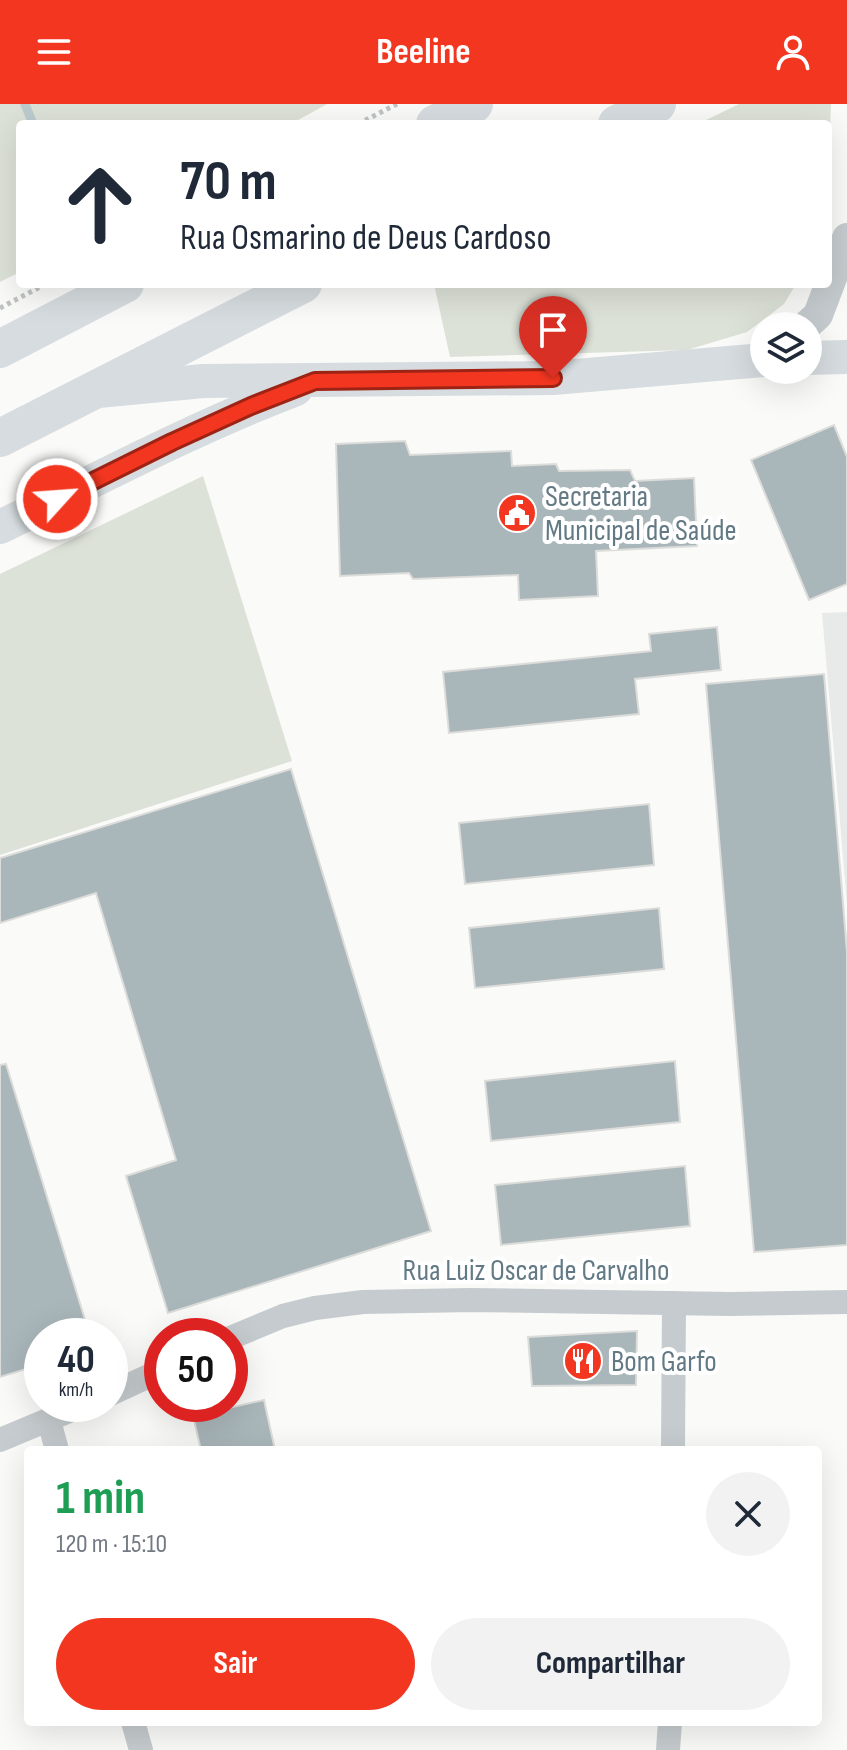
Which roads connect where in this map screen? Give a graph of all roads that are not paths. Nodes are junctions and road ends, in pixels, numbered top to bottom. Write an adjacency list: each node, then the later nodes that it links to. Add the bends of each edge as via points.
1 (474, 104): 3 (main road)
2 (657, 104): 4 (main road)
3 (443, 120)
4 (625, 120)
5 (847, 238): 6 (street)
6 (832, 278)
7 (117, 288): 11 (main road)
8 (295, 288): 16 (main road)
9 (828, 288): 10 (street)
10 (819, 312)
11 (0, 349)
12 (847, 357): 13 (main road)
13 (822, 358)
14 (750, 361): 15 (main road, via 553,378)
15 (315, 381): 16 (main road, via 203,381); 18 (main road, via 172,442)
16 (91, 392): 17 (main road)
17 (0, 438)
18 (0, 527)
19 (847, 1302): 20 (street, Rua Luiz Oscar de Carvalho)
20 (674, 1303): 21 (street, Rua Luiz Oscar de Carvalho, via 363,1302 315,1308); 26 (street)
21 (248, 1331)
22 (46, 1422): 24 (street)
23 (49, 1422): 25 (street)
24 (0, 1440)
25 (56, 1446)
26 (673, 1446)
27 (134, 1726): 29 (street)
28 (670, 1726): 30 (street)
29 (141, 1750)
30 (668, 1750)

